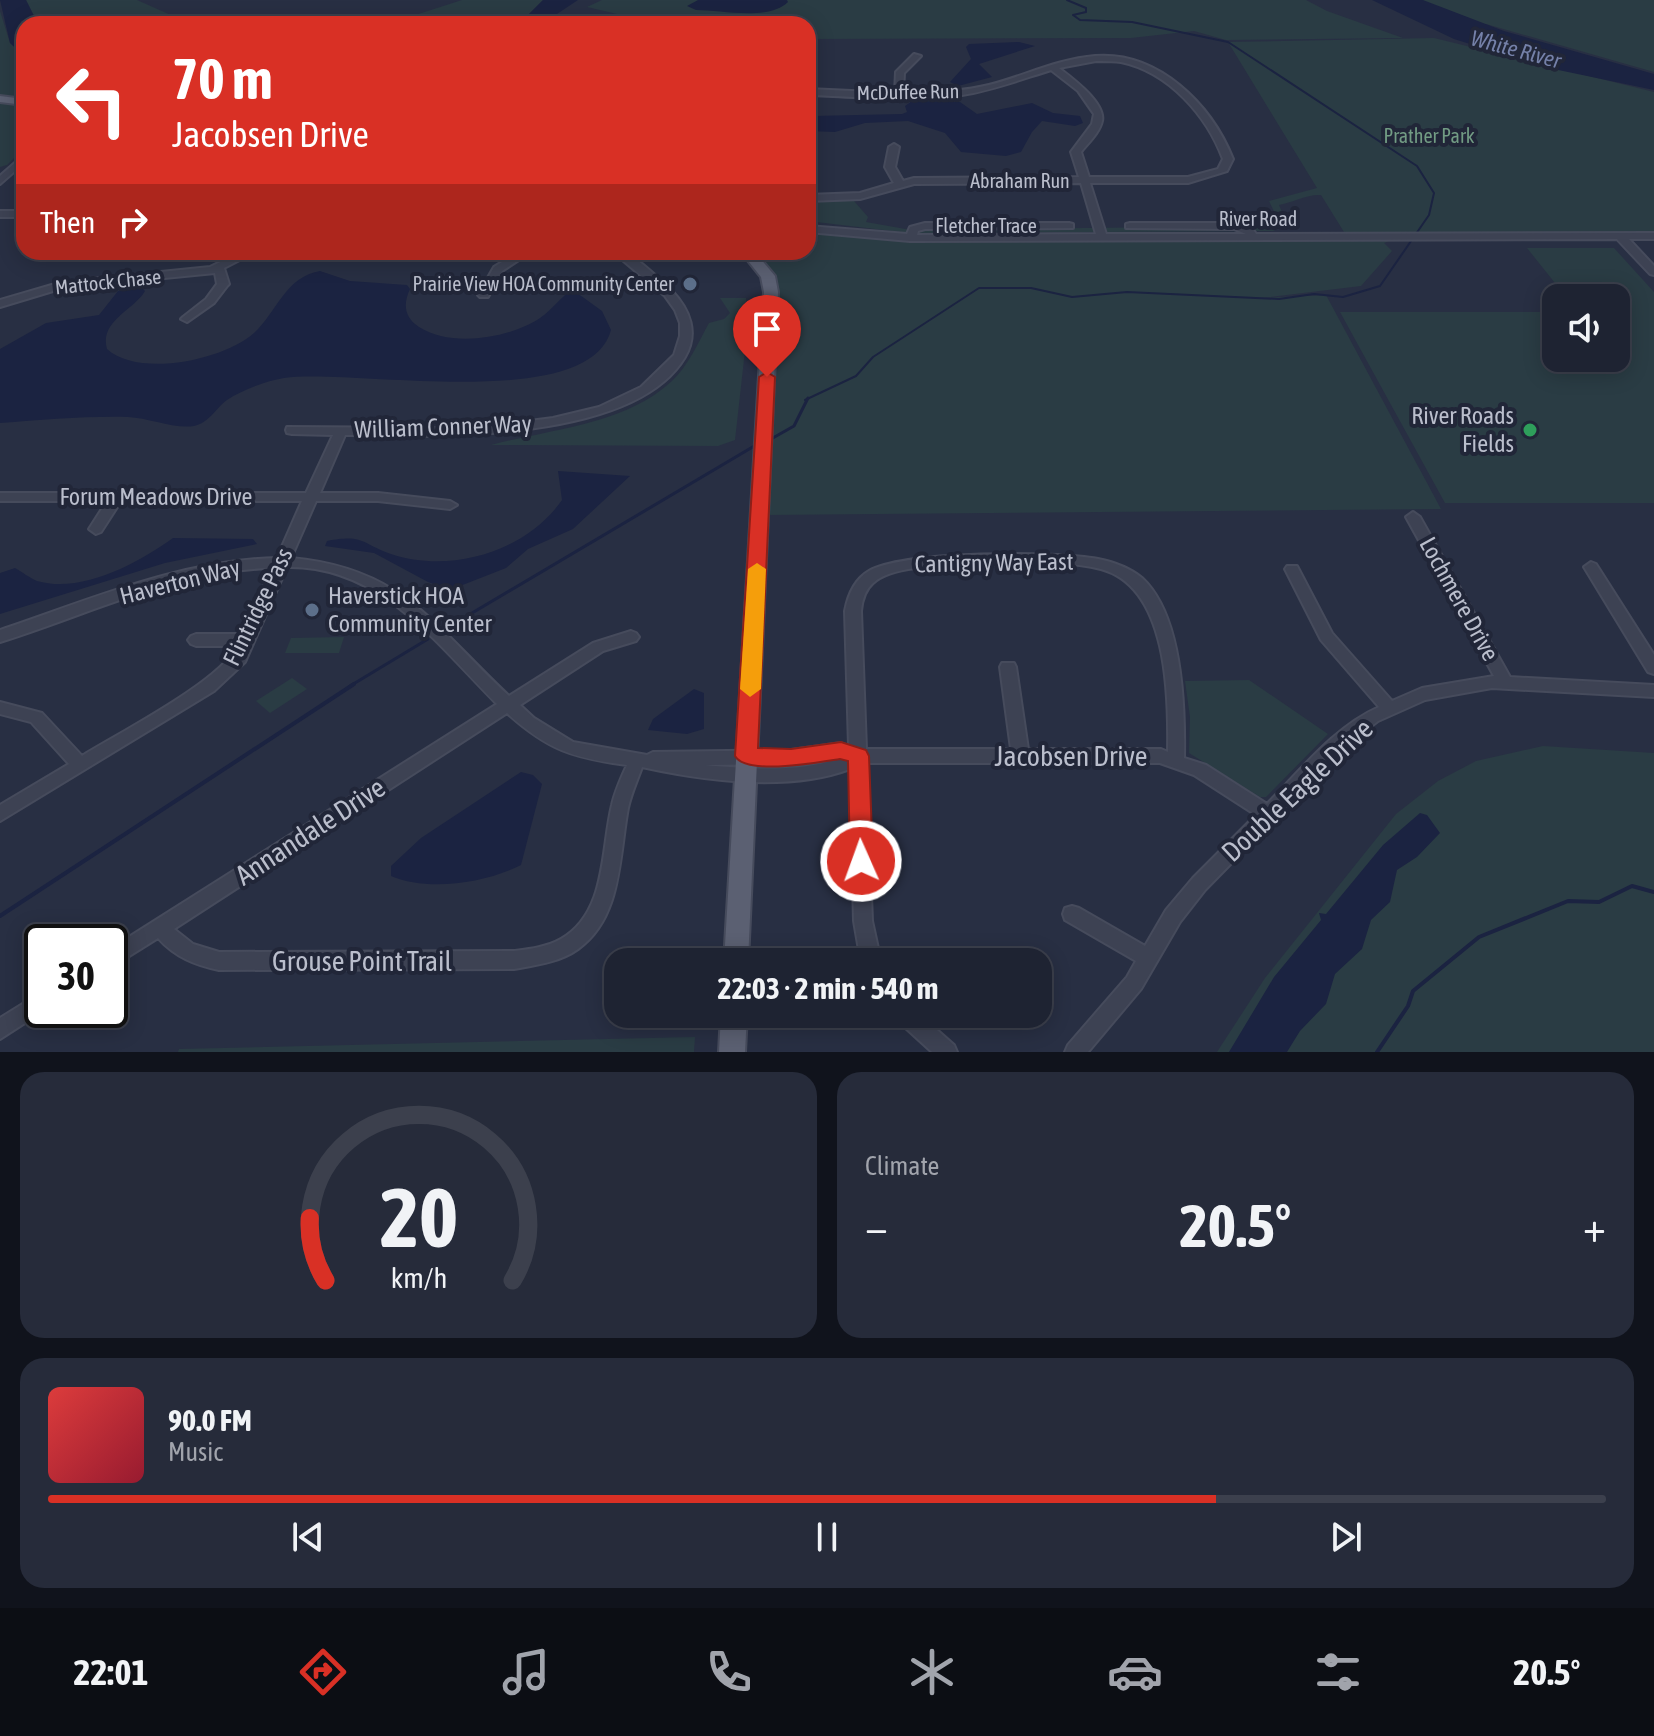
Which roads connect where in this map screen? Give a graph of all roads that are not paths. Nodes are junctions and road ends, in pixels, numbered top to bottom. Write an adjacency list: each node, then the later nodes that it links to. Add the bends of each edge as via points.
1 (917, 56): 4 (street, via 900,72)
2 (1052, 67): 4 (street, McDuffee Run, via 966,92); 6 (street, McDuffee Run, via 1100,57 1149,66 1201,109); 9 (street, via 1081,89 1099,117 1076,149)
3 (816, 89): 4 (street, McDuffee Run)
4 (899, 94)
5 (894, 147): 10 (street, via 889,162)
6 (1228, 162): 9 (street, Abraham Run, via 1222,171 1198,179)
7 (16, 166): 8 (street)
8 (0, 181)
9 (1084, 181): 10 (street, Abraham Run); 19 (street)
10 (899, 183): 11 (street, Abraham Run, via 860,196)
11 (816, 198)
12 (1069, 226): 18 (street, Fletcher Trace, via 925,226 914,229)
13 (1130, 226): 17 (street, via 1234,226)
14 (816, 228): 18 (street, River Road)
15 (1620, 236): 16 (street, River Road); 17 (street, River Road); 26 (street)
16 (1654, 236)
17 (1253, 237): 19 (street, River Road)
18 (910, 238): 19 (street, River Road)
19 (1102, 238)
20 (234, 260): 25 (street)
21 (513, 260): 27 (street, via 498,269)
22 (627, 260): 32 (street, William Conner Way, via 671,297 686,323 680,356 647,389 594,412 528,426)
23 (742, 260): 28 (main road, via 759,276)
24 (755, 260): 28 (main road, via 768,276)
25 (219, 268): 29 (street, Mattock Chase, via 62,285); 30 (street, via 219,292)
26 (1654, 272)
27 (484, 295)
28 (770, 300): 58 (main road)
29 (0, 304)
30 (187, 319)
31 (292, 430): 32 (street, William Conner Way)
32 (341, 430): 35 (street, Flintridge Pass)
33 (0, 497): 34 (street, Forum Meadows Drive)
34 (117, 497): 35 (street, Forum Meadows Drive); 38 (street)
35 (312, 497): 36 (street, Forum Meadows Drive, via 386,497); 39 (street, Flintridge Pass)
36 (450, 505)
37 (1413, 517): 48 (street, Lochmere Drive)
38 (96, 529)
39 (281, 563): 42 (street, Haverton Way, via 205,571); 45 (street, Flintridge Pass); 50 (street, Haverton Way, via 334,568 384,588)
40 (1591, 567): 47 (street)
41 (1292, 569): 51 (street, via 1326,636)
42 (0, 636)
43 (631, 637): 50 (street, Annandale Drive, via 598,647)
44 (196, 640): 45 (street)
45 (247, 640): 57 (street, Flintridge Pass, via 220,679)
46 (1008, 667): 53 (street)
47 (1654, 668)
48 (1505, 682): 49 (street, Double Eagle Drive); 51 (street, Double Eagle Drive, via 1441,689)
49 (1654, 691)
50 (510, 703): 55 (street, Haverton Way, via 563,745 597,756); 62 (street, Annandale Drive)
51 (1388, 707): 60 (street, Double Eagle Drive, via 1341,740)
52 (0, 708): 57 (street, via 36,717)
53 (1020, 755): 54 (street, Jacobsen Drive); 56 (street, Jacobsen Drive)
54 (858, 756): 56 (street, Cantigny Way East, via 853,611 861,586 884,569 920,562 1093,562 1130,577 1154,604 1177,714); 58 (street, Jacobsen Drive, via 841,766); 65 (street)
55 (637, 760): 58 (street, Haverton Way, via 695,772); 62 (street, Grouse Point Trail, via 620,805 604,903 572,941 544,955 514,960 229,961 187,952)
56 (1176, 760): 60 (street, Jacobsen Drive)
57 (80, 765): 59 (street, Flintridge Pass)
58 (746, 765): 64 (main road)
59 (0, 814)
60 (1268, 814): 66 (street, Double Eagle Drive, via 1182,904)
61 (1072, 914): 66 (street)
62 (161, 927): 63 (street, Annandale Drive)
63 (128, 948)
64 (737, 948)
65 (868, 948)
66 (1149, 958): 73 (street, Double Eagle Drive)
67 (24, 1013): 70 (street)
68 (733, 1028): 71 (main road)
69 (920, 1028): 72 (street)
70 (0, 1030)
71 (732, 1052)
72 (947, 1052)
73 (1075, 1052)

